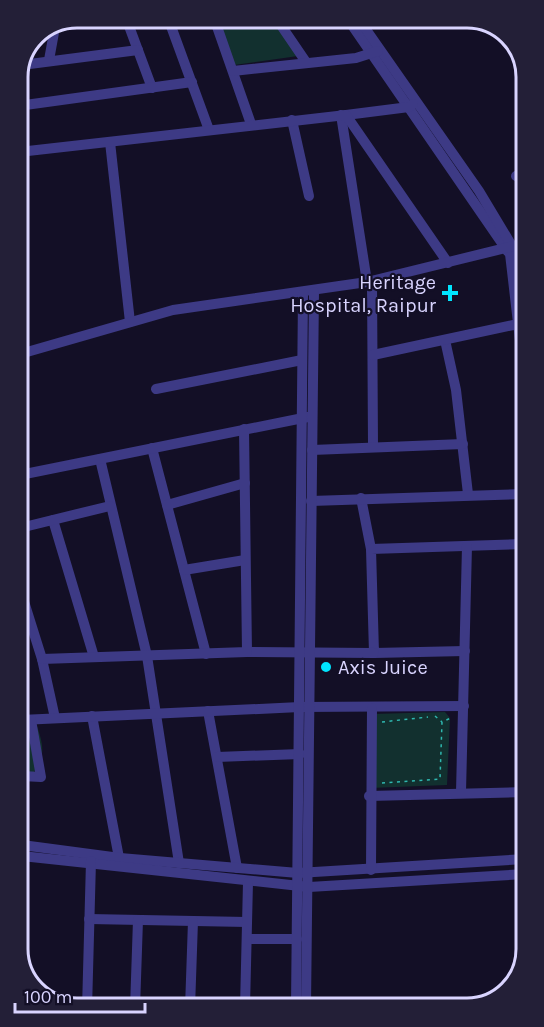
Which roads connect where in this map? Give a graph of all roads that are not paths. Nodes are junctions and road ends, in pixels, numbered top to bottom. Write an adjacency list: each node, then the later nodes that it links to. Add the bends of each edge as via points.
1 (130, 28): 8 (street)
2 (172, 28): 14 (street)
3 (218, 28): 13 (street)
4 (283, 29): 11 (street)
5 (356, 29): 9 (street)
6 (364, 29): 9 (street)
7 (54, 35): 10 (street)
8 (138, 50): 10 (street); 15 (street)
9 (376, 52): 11 (street); 16 (street)
10 (49, 60): 12 (street)
11 (306, 62): 13 (street)
12 (31, 63)
13 (233, 71): 20 (street)
14 (192, 82): 15 (street); 21 (street)
15 (152, 88): 17 (street)
16 (413, 104): 18 (street); 25 (street, via 479,191)
17 (29, 105)
18 (343, 115): 19 (street); 26 (street); 27 (street)
19 (292, 120): 20 (street); 24 (street)
20 (251, 124): 21 (street)
21 (209, 130): 22 (street)
22 (110, 142): 23 (street); 30 (street)
23 (29, 151)
24 (309, 196)
25 (513, 248): 26 (street); 29 (street)
26 (448, 263): 27 (street)
27 (370, 282): 28 (street); 34 (street)
28 (308, 293): 30 (street, via 205,305); 35 (street); 37 (street)
29 (516, 294)
30 (130, 322): 33 (street)
31 (516, 324): 32 (street)
32 (446, 340): 34 (street); 39 (street)
33 (29, 351)
34 (373, 355): 40 (street)
35 (302, 360): 36 (street); 37 (street)
36 (156, 389)
37 (307, 417): 38 (street); 42 (street); 62 (street)
38 (244, 429): 41 (street); 45 (street)
39 (463, 444): 40 (street); 46 (street)
40 (373, 446): 42 (street)
41 (152, 448): 43 (street); 50 (street)
42 (312, 450): 49 (street)
43 (100, 459): 44 (street); 51 (street)
44 (29, 473)
45 (245, 483): 50 (street); 57 (street)
46 (468, 494): 47 (street); 48 (street)
47 (516, 494)
48 (361, 498): 49 (street); 56 (street)
49 (311, 501): 62 (street)
50 (167, 505): 58 (street)
51 (110, 506): 52 (street); 65 (street)
52 (54, 520): 53 (street); 66 (street)
53 (28, 526)
54 (516, 544): 55 (street)
55 (467, 546): 56 (street); 60 (street)
56 (371, 549): 63 (street)
57 (245, 560): 58 (street); 61 (street)
58 (184, 570): 64 (street)
59 (28, 616): 67 (street)
60 (465, 651): 63 (street); 70 (street)
61 (247, 652): 62 (street); 64 (street)
62 (306, 652): 63 (street); 68 (street)
63 (374, 653)
64 (206, 654): 65 (street)
65 (147, 656): 66 (street); 72 (street)
66 (94, 657): 67 (street)
67 (42, 659): 74 (street)
68 (305, 707): 69 (street); 71 (street); 77 (street); 91 (street)
69 (372, 708): 70 (street); 82 (street)
70 (464, 709): 80 (street)
71 (208, 711): 72 (street); 78 (street)
72 (158, 714): 73 (street); 88 (street)
73 (92, 716): 74 (street); 87 (street)
74 (55, 718): 75 (street)
75 (28, 720)
76 (28, 729): 79 (street, via 41,777)
77 (300, 754): 78 (street); 91 (street)
78 (217, 757): 89 (street)
79 (28, 776)
80 (461, 792): 81 (street); 82 (street)
81 (516, 792)
82 (369, 796): 90 (street)
83 (28, 846): 85 (street)
84 (28, 856): 85 (street)
85 (92, 860): 87 (street); 95 (street)
86 (516, 861): 90 (street)
87 (120, 863): 88 (street); 93 (street)
88 (179, 863): 89 (street)
89 (237, 868): 91 (street)
90 (371, 870): 91 (street)
91 (304, 873): 94 (street)
92 (516, 874): 94 (street)
93 (248, 882): 94 (street); 98 (street)
94 (304, 886): 100 (street); 106 (street)
95 (89, 919): 96 (street); 101 (street)
96 (138, 920): 97 (street); 102 (street)
97 (194, 921): 98 (street); 103 (street)
98 (247, 922): 99 (street)
99 (247, 939): 100 (street); 104 (street)
100 (297, 939): 105 (street)
101 (87, 998)
102 (135, 998)
103 (190, 998)
104 (245, 998)
105 (296, 998)
106 (306, 998)

